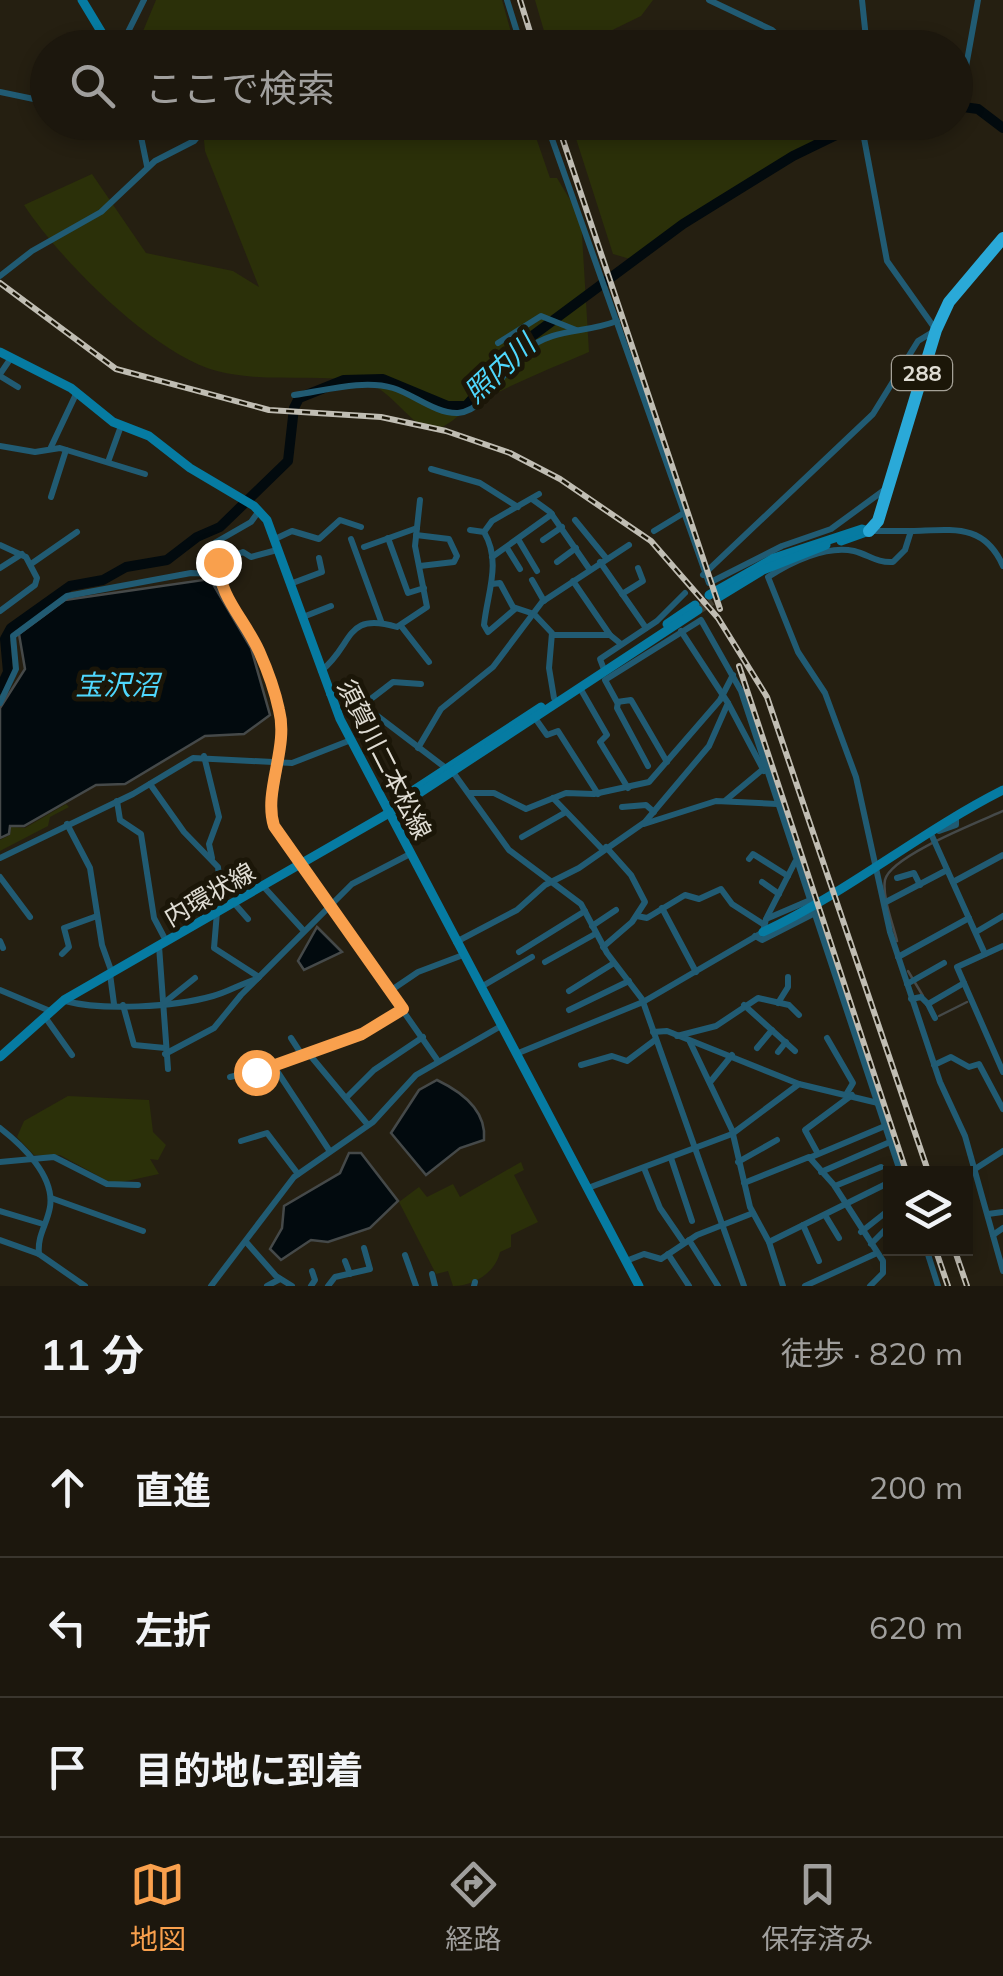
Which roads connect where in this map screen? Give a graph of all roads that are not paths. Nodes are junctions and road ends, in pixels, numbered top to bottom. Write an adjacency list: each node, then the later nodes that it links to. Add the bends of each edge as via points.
1 (82, 0): 7 (main road)
2 (144, 0): 8 (street)
3 (507, 0): 9 (street)
4 (708, 0): 10 (street)
5 (862, 0): 11 (street)
6 (978, 0): 12 (street)
7 (100, 30)
8 (129, 30)
9 (516, 30)
10 (772, 30)
11 (865, 30)
12 (973, 30)
13 (0, 92): 14 (street)
14 (30, 98)
15 (142, 140): 19 (street)
16 (197, 140): 19 (street)
17 (552, 140): 22 (street)
18 (863, 140): 23 (street, via 888,261)
19 (147, 168): 21 (street, via 102,212)
20 (1003, 238): 23 (highway, 288, via 949,302)
21 (0, 276)
22 (618, 322): 24 (street); 45 (street)
23 (936, 330): 39 (highway, 288); 79 (street, via 918,340 873,414)
24 (577, 331): 25 (street, via 542,316); 31 (street, via 558,332 529,348 462,412 380,386)
25 (498, 342)
26 (0, 352): 27 (main road, 須賀川二本松線)
27 (12, 358): 28 (street); 30 (main road, 須賀川二本松線)
28 (0, 375): 29 (street)
29 (18, 386)
30 (77, 392): 32 (main road, 須賀川二本松線); 34 (street)
31 (294, 395)
32 (121, 426): 36 (street); 43 (main road, 須賀川二本松線, via 149,436)
33 (0, 446): 34 (street)
34 (51, 448): 35 (street)
35 (66, 450): 36 (street); 40 (street)
36 (108, 462): 38 (street)
37 (430, 469): 42 (street, via 480,483)
38 (145, 474)
39 (888, 488): 55 (highway, 288, via 878,521); 79 (street, via 831,529 782,546 713,584)
40 (51, 497)
41 (420, 500): 51 (street)
42 (518, 506): 44 (street, via 536,497); 54 (street)
43 (256, 508): 60 (main road, 須賀川二本松線); 80 (street, via 250,522 211,545)
44 (552, 514): 48 (street); 58 (street)
45 (682, 514): 50 (street); 79 (street)
46 (575, 520): 69 (street)
47 (362, 527): 60 (street, via 344,520 319,539 294,531)
48 (562, 527): 59 (street); 65 (street)
49 (470, 530): 54 (street)
50 (654, 530)
51 (417, 531): 56 (street); 72 (street); 72 (street, via 450,539 458,556)
52 (911, 531): 55 (street); 73 (street, via 982,536); 150 (street, via 893,562 855,551 824,552 768,576 798,652 825,693)
53 (77, 532): 71 (street)
54 (484, 532): 68 (street)
55 (864, 532): 88 (main road, via 776,564)
56 (388, 538): 63 (street); 85 (street, via 408,592)
57 (351, 539): 96 (street)
58 (518, 539): 64 (street); 78 (street)
59 (543, 540)
60 (277, 544): 80 (street, via 251,557 226,556); 83 (main road, 須賀川二本松線)
61 (0, 545): 66 (street)
62 (629, 545): 69 (street)
63 (364, 547)
64 (507, 548): 68 (street); 76 (street)
65 (576, 548): 70 (street); 77 (street)
66 (22, 554): 71 (street); 74 (street)
67 (319, 558): 83 (street, via 322,572)
68 (492, 558): 84 (street)
69 (603, 560): 77 (street); 87 (street)
70 (557, 562)
71 (31, 564): 93 (street, via 36,584)
72 (420, 566): 85 (street)
73 (1003, 566)
74 (0, 568)
75 (638, 568): 87 (street, via 643,580)
76 (520, 569)
77 (590, 570): 82 (street)
78 (537, 571)
79 (703, 575)
80 (214, 576): 112 (street, via 191,574 66,596 13,636 16,669); 119 (street, via 264,666 280,713)
81 (532, 580): 89 (street)
82 (572, 581): 89 (street); 101 (street)
83 (290, 584): 95 (main road, 須賀川二本松線)
84 (492, 584): 91 (street, via 502,584); 91 (street, via 484,619 488,632)
85 (424, 588): 97 (street, via 427,606)
86 (685, 593): 98 (street)
87 (622, 594): 98 (street)
88 (711, 598)
89 (544, 601): 94 (street)
90 (331, 606): 95 (street)
91 (515, 608): 94 (street)
92 (696, 608): 105 (main road, 内環状線)
93 (0, 611)
94 (534, 614): 100 (street); 117 (street, via 494,667 441,709)
95 (302, 618): 104 (main road, 須賀川二本松線)
96 (381, 622): 97 (street); 104 (street, via 359,625)
97 (401, 626): 103 (street)
98 (646, 628): 102 (street)
99 (681, 630): 105 (street); 106 (street, via 704,623); 111 (street)
100 (553, 635): 101 (street); 110 (street)
101 (610, 635): 102 (street)
102 (621, 644): 105 (street, via 600,659)
103 (429, 662)
104 (320, 672): 109 (main road, 須賀川二本松線)
105 (605, 672): 108 (main road, 内環状線); 110 (main road, 内環状線); 113 (street)
106 (733, 676): 111 (street); 123 (street)
107 (421, 684): 114 (street, via 393,682)
108 (580, 688): 115 (main road, 内環状線); 125 (street, via 606,735 600,742)
109 (328, 693): 114 (street); 116 (main road, 須賀川二本松線)
110 (554, 698): 122 (main road, 内環状線)
111 (726, 699): 120 (street); 123 (street); 136 (street, via 709,746)
112 (0, 702)
113 (618, 702): 120 (street, via 629,697); 121 (street)
114 (363, 705): 117 (street)
115 (536, 718): 122 (main road, 内環状線); 128 (street, via 547,735 558,731)
116 (350, 740): 119 (street, via 305,760); 134 (main road, 須賀川二本松線)
117 (418, 748): 122 (street)
118 (204, 756): 119 (street); 124 (street); 146 (street, via 220,817)
119 (280, 762): 148 (street, via 272,818)
120 (668, 762): 125 (street, via 649,782)
121 (648, 766)
122 (448, 771): 127 (street); 134 (main road, 内環状線)
123 (764, 771): 131 (street); 132 (street)
124 (150, 784): 130 (street); 146 (street)
125 (628, 788): 128 (street)
126 (1003, 790): 137 (main road)
127 (470, 793): 129 (street, via 494,794 526,809); 155 (street, via 510,850)
128 (598, 794): 129 (street)
129 (553, 798): 135 (street)
130 (117, 802): 138 (street); 181 (street, via 120,820 141,836)
131 (725, 802): 132 (street); 139 (street)
132 (777, 804): 149 (street)
133 (622, 808): 136 (street, via 646,805)
134 (388, 811): 143 (main road, 須賀川二本松線); 148 (main road, 内環状線)
135 (566, 812): 141 (street); 142 (street)
136 (654, 812): 139 (street)
137 (951, 817): 140 (street, via 956,825); 177 (main road)
138 (67, 824): 145 (street); 172 (street, via 90,868)
139 (643, 824): 142 (street)
140 (932, 836): 150 (street); 151 (street)
141 (522, 837)
142 (605, 849): 155 (street); 162 (street)
143 (410, 854): 165 (street, via 352,884); 182 (main road, 須賀川二本松線)
144 (1003, 855): 157 (street)
145 (0, 858)
146 (211, 859): 166 (street, via 218,867)
147 (749, 860): 152 (street, via 753,854)
148 (300, 862): 159 (main road, 内環状線); 165 (street); 166 (main road, 内環状線)
149 (796, 862): 152 (street); 161 (street)
150 (880, 870): 164 (street)
151 (947, 870): 157 (street); 158 (street)
152 (788, 876): 160 (street)
153 (898, 878): 158 (street, via 910,872)
154 (1, 880): 171 (street)
155 (552, 880): 168 (street); 182 (street, via 517,910)
156 (762, 882): 160 (street)
157 (953, 882): 175 (street)
158 (920, 884): 164 (street)
159 (263, 886): 163 (main road, 内環状線); 179 (street)
160 (778, 894): 177 (street)
161 (808, 901): 170 (street); 177 (street)
162 (646, 902): 169 (street); 173 (street)
163 (234, 903): 166 (main road, 内環状線); 176 (street)
164 (884, 904): 190 (street)
165 (330, 906): 179 (street); 205 (street)
166 (220, 908): 181 (main road, 内環状線); 198 (street, via 215,949)
167 (616, 910): 178 (street)
168 (585, 911): 178 (street); 185 (street)
169 (658, 911): 173 (street); 177 (street, via 685,895 699,899 720,889); 195 (street)
170 (814, 914): 177 (street, via 762,940); 248 (street)
171 (30, 916)
172 (97, 916): 186 (street, via 64,928 69,946); 194 (street)
173 (638, 916): 183 (street)
174 (1003, 916): 180 (street)
175 (970, 918): 180 (street); 190 (street)
176 (248, 919)
177 (762, 928): 195 (street)
178 (593, 930): 183 (street); 191 (street)
179 (304, 931): 198 (street)
180 (976, 932): 187 (street)
181 (162, 941): 194 (main road, 内環状線); 209 (street)
182 (456, 942): 188 (main road, 須賀川二本松線)
183 (602, 946): 192 (street)
184 (1003, 946): 187 (street)
185 (519, 952)
186 (62, 954)
187 (986, 954): 200 (street, via 958,965)
188 (463, 955): 202 (main road, 須賀川二本松線); 205 (street)
189 (532, 957): 202 (street)
190 (898, 957): 201 (street)
191 (544, 962)
192 (614, 963): 199 (street); 204 (street)
193 (944, 963): 201 (street)
194 (110, 971): 207 (main road, 内環状線); 212 (street); 216 (main road, 内環状線)
195 (696, 972): 208 (street)
196 (788, 977): 210 (street)
197 (196, 978): 209 (street)
198 (259, 979): 209 (street); 230 (street, via 214,1028)
199 (629, 981): 208 (street); 215 (street)
200 (964, 983): 211 (street); 242 (street)
201 (907, 984): 206 (street)
202 (480, 987): 219 (main road, 須賀川二本松線)
203 (0, 990): 216 (street)
204 (569, 990)
205 (390, 991): 214 (street)
206 (911, 999): 211 (street); 239 (street)
207 (64, 1000): 212 (street); 216 (main road, 内環状線)
208 (643, 1002): 221 (street); 234 (street)
209 (164, 1003): 212 (street); 230 (street)
210 (778, 1003): 213 (street, via 760,998); 217 (street)
211 (928, 1004): 218 (street)
212 (119, 1005): 230 (street, via 134,1045)
213 (744, 1005): 220 (street); 222 (street, via 716,1026)
214 (403, 1009): 223 (street); 233 (street, via 362,1034)
215 (569, 1010)
216 (47, 1011): 232 (main road, 内環状線); 236 (street)
217 (799, 1015)
218 (935, 1018)
219 (501, 1026): 234 (main road, 須賀川二本松線); 237 (street)
220 (772, 1030): 227 (street); 228 (street)
221 (654, 1036): 222 (street, via 667,1030); 238 (street, via 627,1061 612,1056); 258 (street)
222 (676, 1036): 226 (street)
223 (423, 1037): 237 (street); 247 (street)
224 (291, 1038): 233 (street)
225 (828, 1038): 246 (street, via 854,1082)
226 (690, 1042): 235 (street); 244 (street)
227 (786, 1042): 229 (street); 231 (street)
228 (757, 1048)
229 (795, 1050)
230 (165, 1051): 240 (street)
231 (778, 1052)
232 (0, 1054)
233 (306, 1054): 241 (street); 247 (street)
234 (516, 1054): 275 (main road, 須賀川二本松線)
235 (732, 1054): 244 (street); 245 (street)
236 (72, 1056)
237 (438, 1060): 250 (street)
238 (582, 1064)
239 (934, 1066): 249 (street, via 951,1057 970,1068 979,1064); 268 (street)
240 (168, 1068)
241 (275, 1068): 243 (street); 257 (street)
242 (1003, 1072)
243 (230, 1077)
244 (710, 1082): 253 (street)
245 (799, 1084): 246 (street); 253 (street)
246 (850, 1094): 248 (street); 260 (street, via 806,1130)
247 (346, 1098): 250 (street)
248 (878, 1103): 251 (street)
249 (1003, 1109)
250 (368, 1125): 257 (street)
251 (884, 1126): 256 (street); 260 (street)
252 (0, 1129): 262 (street)
253 (732, 1134): 258 (street); 264 (street)
254 (777, 1140): 264 (street)
255 (241, 1141): 270 (street, via 267,1133)
256 (890, 1142): 266 (street); 269 (street)
257 (329, 1150): 270 (street)
258 (694, 1150): 261 (street); 286 (street)
259 (1003, 1151): 268 (street)
260 (813, 1155): 269 (street); 271 (street)
261 (671, 1158): 267 (street); 284 (street)
262 (32, 1160): 263 (street); 273 (street, via 58,1158 107,1184); 276 (street)
263 (0, 1162)
264 (738, 1162): 271 (street)
265 (881, 1166): 274 (street)
266 (898, 1166)
267 (644, 1168): 275 (street); 295 (street, via 660,1208)
268 (975, 1169): 281 (street)
269 (821, 1172): 274 (street)
270 (298, 1174): 297 (street)
271 (744, 1183): 280 (street)
272 (883, 1185): 277 (street)
273 (138, 1186)
274 (835, 1186): 277 (street)
275 (588, 1188): 306 (main road, 須賀川二本松線)
276 (51, 1198): 285 (street); 289 (street)
277 (844, 1204): 282 (street); 290 (street)
278 (0, 1211): 285 (street)
279 (1003, 1212): 281 (street)
280 (753, 1213): 286 (street); 296 (street)
281 (988, 1214): 292 (street)
282 (825, 1215): 287 (street); 293 (street)
283 (883, 1215): 290 (street)
284 (692, 1222)
285 (44, 1224): 301 (street)
286 (722, 1225): 295 (street); 324 (street)
287 (803, 1225): 296 (street); 307 (street)
288 (1003, 1228): 292 (street)
289 (143, 1231)
290 (862, 1232): 298 (street)
291 (883, 1233): 298 (street)
292 (993, 1234): 309 (street)
293 (839, 1238)
294 (0, 1240): 301 (street)
295 (686, 1242): 302 (street); 323 (street)
296 (769, 1242): 325 (street)
297 (247, 1243): 312 (street); 313 (street)
298 (871, 1244): 300 (street)
299 (364, 1248): 310 (street, via 372,1266)
300 (877, 1252): 326 (street); 327 (street, via 884,1271)
301 (39, 1254): 314 (street)
302 (668, 1254): 306 (street); 322 (street)
303 (404, 1255): 319 (street)
304 (929, 1256): 328 (street)
305 (344, 1261): 310 (street)
306 (626, 1261): 321 (main road, 須賀川二本松線)
307 (820, 1261)
308 (312, 1271): 317 (street)
309 (1003, 1271)
310 (350, 1274): 318 (street)
311 (432, 1274): 320 (street)
312 (280, 1279): 315 (street); 316 (street)
313 (218, 1284)
314 (85, 1286)
315 (267, 1286)
316 (292, 1286)
317 (311, 1286)
318 (328, 1286)
319 (416, 1286)
320 (435, 1286)
321 (639, 1286)
322 (689, 1286)
323 (718, 1286)
324 (744, 1286)
325 (783, 1286)
326 (805, 1286)
327 (870, 1286)
328 (938, 1286)

